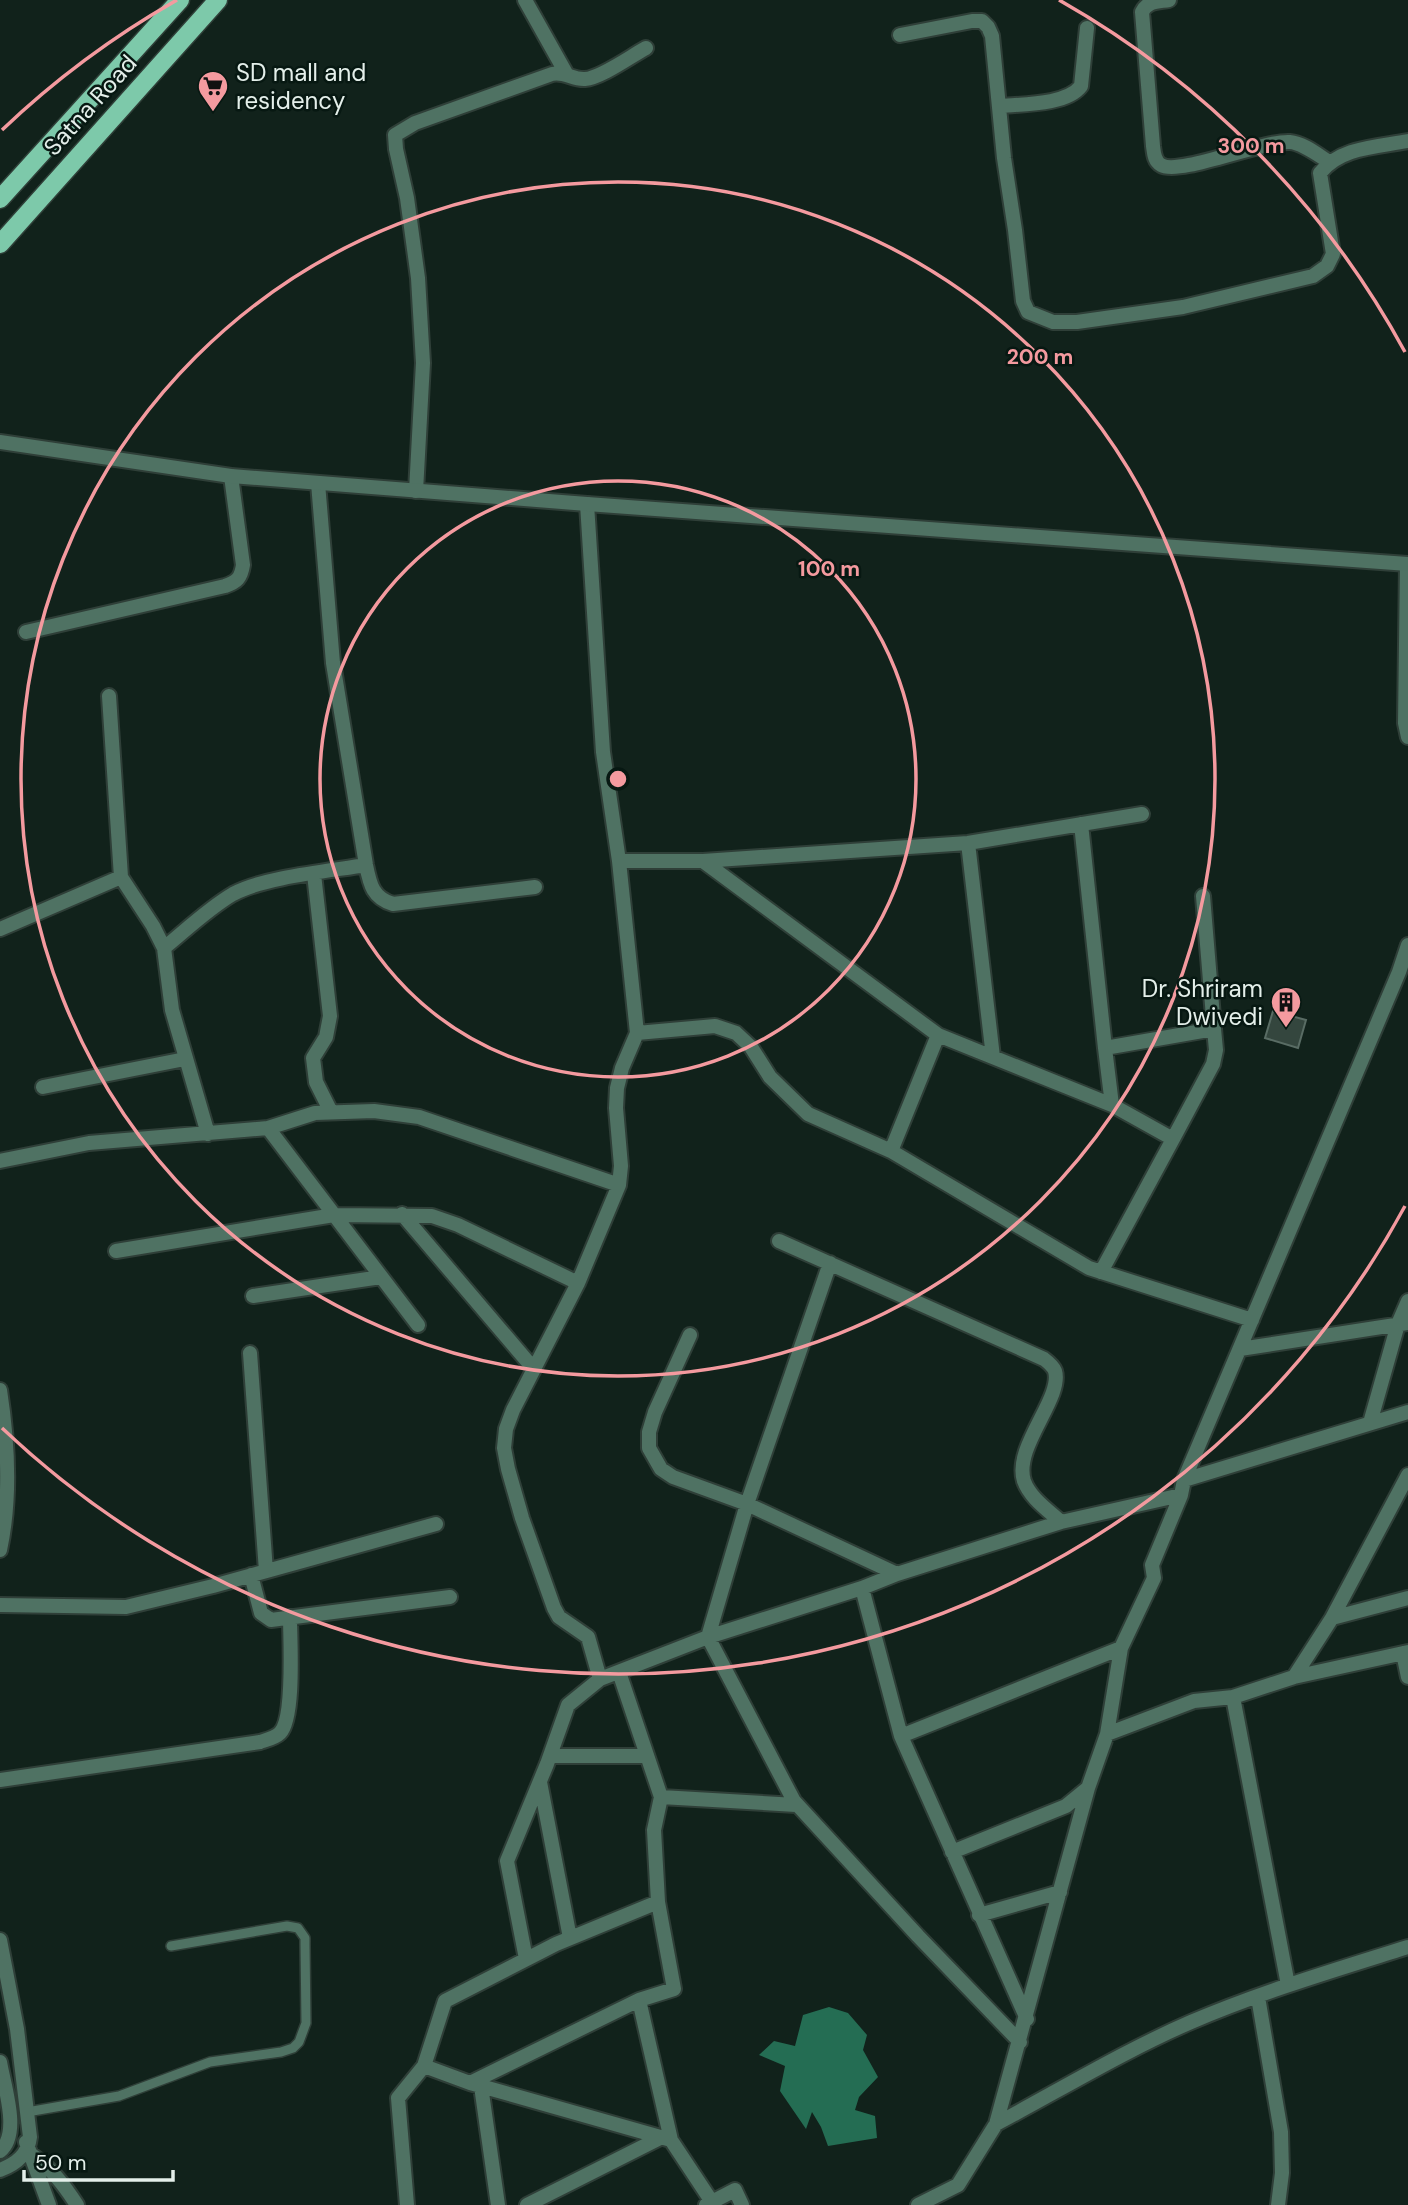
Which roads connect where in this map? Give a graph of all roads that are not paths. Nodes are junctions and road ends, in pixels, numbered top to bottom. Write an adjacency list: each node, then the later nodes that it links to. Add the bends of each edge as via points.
1 (180, 0): 12 (main road)
2 (218, 0): 13 (main road, Satna Road)
3 (525, 0): 8 (street)
4 (1169, 0): 11 (street, via 1150,3 1142,12 1153,146 1160,165 1169,168 1291,142)
5 (1087, 28): 9 (street, via 1081,86 1076,93 1063,99)
6 (900, 35): 9 (street, via 982,21 992,36)
7 (646, 48): 8 (street, via 594,77 583,80)
8 (568, 75): 17 (street, via 552,74 415,123 395,135 418,278 423,363)
9 (999, 106): 11 (street, via 1023,301 1028,312 1053,321 1077,323 1183,307 1312,276 1327,266 1333,254 1320,173)
10 (1408, 141): 11 (street, via 1342,154)
11 (1329, 162)
12 (0, 200)
13 (0, 244)
14 (0, 442): 15 (street)
15 (231, 476): 16 (street); 20 (street, via 243,565 236,582)
16 (318, 483): 17 (street); 28 (street, via 333,663)
17 (416, 491): 18 (street)
18 (587, 504): 19 (street); 26 (street, via 603,751)
19 (1407, 564): 22 (street)
20 (26, 632)
21 (109, 695): 30 (street)
22 (1408, 737)
23 (1142, 814): 24 (street)
24 (1081, 824): 25 (street); 39 (street)
25 (968, 843): 27 (street); 40 (street)
26 (619, 861): 27 (street); 37 (street)
27 (704, 861): 38 (street)
28 (366, 865): 29 (street); 31 (street, via 373,890 382,901 393,904)
29 (314, 874): 35 (street, via 262,883 232,895); 44 (street, via 330,1016 326,1037 313,1058 316,1082)
30 (121, 877): 33 (street); 35 (street)
31 (535, 887)
32 (1203, 896): 36 (street)
33 (0, 929)
34 (1408, 945): 61 (street)
35 (164, 948): 41 (street, via 172,1010)
36 (1213, 1029): 39 (street); 47 (street, via 1213,1063)
37 (637, 1033): 48 (street, via 715,1026 736,1033 770,1077 808,1114); 50 (street, via 617,1088)
38 (938, 1034): 40 (street); 48 (street)
39 (1105, 1048): 43 (street)
40 (993, 1057): 43 (street)
41 (185, 1059): 42 (street); 46 (street)
42 (43, 1087)
43 (1112, 1105): 47 (street)
44 (331, 1112): 45 (street, via 315,1112); 50 (street, via 374,1111 419,1118)
45 (268, 1128): 46 (street); 52 (street)
46 (208, 1134): 49 (street, via 89,1143)
47 (1173, 1139): 56 (street)
48 (891, 1151): 56 (street)
49 (0, 1161)
50 (619, 1185): 58 (street)
51 (402, 1214): 52 (street); 58 (street, via 432,1216 458,1225); 67 (street)
52 (334, 1215): 54 (street); 57 (street)
53 (779, 1241): 55 (street)
54 (116, 1251)
55 (830, 1263): 75 (street); 76 (street, via 1051,1365 1054,1388 1026,1450 1022,1471 1032,1496)
56 (1101, 1272): 61 (street)
57 (381, 1277): 59 (street); 63 (street)
58 (578, 1283): 67 (street)
59 (253, 1296)
60 (1408, 1301): 62 (street)
61 (1252, 1320): 65 (street)
62 (1403, 1324): 65 (street); 70 (street)
63 (418, 1325)
64 (690, 1335): 75 (street, via 655,1412 649,1448 661,1469 673,1477)
65 (1240, 1349): 72 (street)
66 (250, 1353): 79 (street)
67 (533, 1368): 93 (street, via 506,1429 508,1469 554,1608 587,1637)
68 (0, 1390): 71 (street)
69 (1408, 1412): 70 (street)
70 (1370, 1423): 72 (street)
71 (3, 1476): 78 (street, via 7,1509)
72 (1184, 1480): 74 (street)
73 (1406, 1480): 86 (street)
74 (1181, 1495): 76 (street); 88 (street, via 1152,1566 1154,1578)
75 (747, 1504): 80 (street); 87 (street)
76 (1061, 1522): 80 (street)
77 (436, 1524): 79 (street)
78 (0, 1550)
79 (259, 1573): 84 (street, via 126,1607); 85 (street, via 263,1616 271,1620)
80 (897, 1574): 81 (street)
81 (862, 1588): 87 (street); 96 (street)
82 (450, 1597): 85 (street)
83 (1408, 1598): 86 (street)
84 (0, 1605)
85 (290, 1617): 99 (street, via 289,1713 280,1733 272,1738)
86 (1332, 1618): 91 (street)
87 (708, 1637): 90 (street); 103 (street)
88 (1121, 1648): 95 (street); 96 (street)
89 (1406, 1652): 91 (street); 92 (street)
90 (619, 1672): 93 (street); 98 (street)
91 (1294, 1677): 94 (street)
92 (1408, 1677)
93 (600, 1679): 97 (street, via 568,1705)
94 (1233, 1697): 95 (street, via 1194,1702); 113 (street)
95 (1107, 1734): 101 (street)
96 (901, 1735): 104 (street)
97 (550, 1756): 98 (street); 100 (street)
98 (647, 1756): 102 (street)
99 (0, 1780)
100 (540, 1782): 108 (street); 112 (street, via 507,1861)
101 (1087, 1788): 104 (street, via 1066,1806); 105 (street)
102 (661, 1797): 103 (street, via 796,1805); 106 (street, via 654,1830)
103 (793, 1800): 117 (street)
104 (952, 1852): 107 (street)
105 (1060, 1892): 107 (street); 116 (street)
106 (658, 1902): 108 (street); 115 (street, via 674,1989)
107 (979, 1915): 116 (street)
108 (570, 1938): 112 (street)
109 (0, 1940): 121 (street, via 18,2029)
110 (171, 1946): 121 (lane, via 287,1926 298,1928 306,1945 306,2024 299,2042 281,2052 210,2062 119,2095)
111 (1408, 1947): 113 (street)
112 (526, 1959): 119 (street, via 445,2001)
113 (1288, 1985): 114 (street)
114 (1258, 1997): 122 (street, via 1133,2050); 138 (street, via 1281,2133)
115 (639, 2000): 120 (street); 124 (street)
116 (1027, 2019): 117 (street)
117 (1020, 2042): 122 (street)
118 (0, 2062): 123 (street)
119 (424, 2066): 120 (street); 132 (street, via 398,2098)
120 (475, 2085): 124 (street); 133 (street)
121 (27, 2112): 126 (street)
122 (996, 2124): 128 (street, via 958,2185)
123 (11, 2131): 125 (street); 126 (street, via 23,2138)
124 (667, 2139): 129 (street); 134 (street)
125 (0, 2151)
126 (30, 2151): 127 (street); 130 (street); 131 (street, via 59,2177)
127 (0, 2170)
128 (949, 2190): 136 (street); 137 (street)
129 (709, 2204): 135 (street, via 735,2190)
130 (49, 2205)
131 (77, 2205)
132 (407, 2205)
133 (498, 2205)
134 (527, 2205)
135 (743, 2205)
136 (918, 2205)
137 (954, 2205)
138 (1278, 2205)

